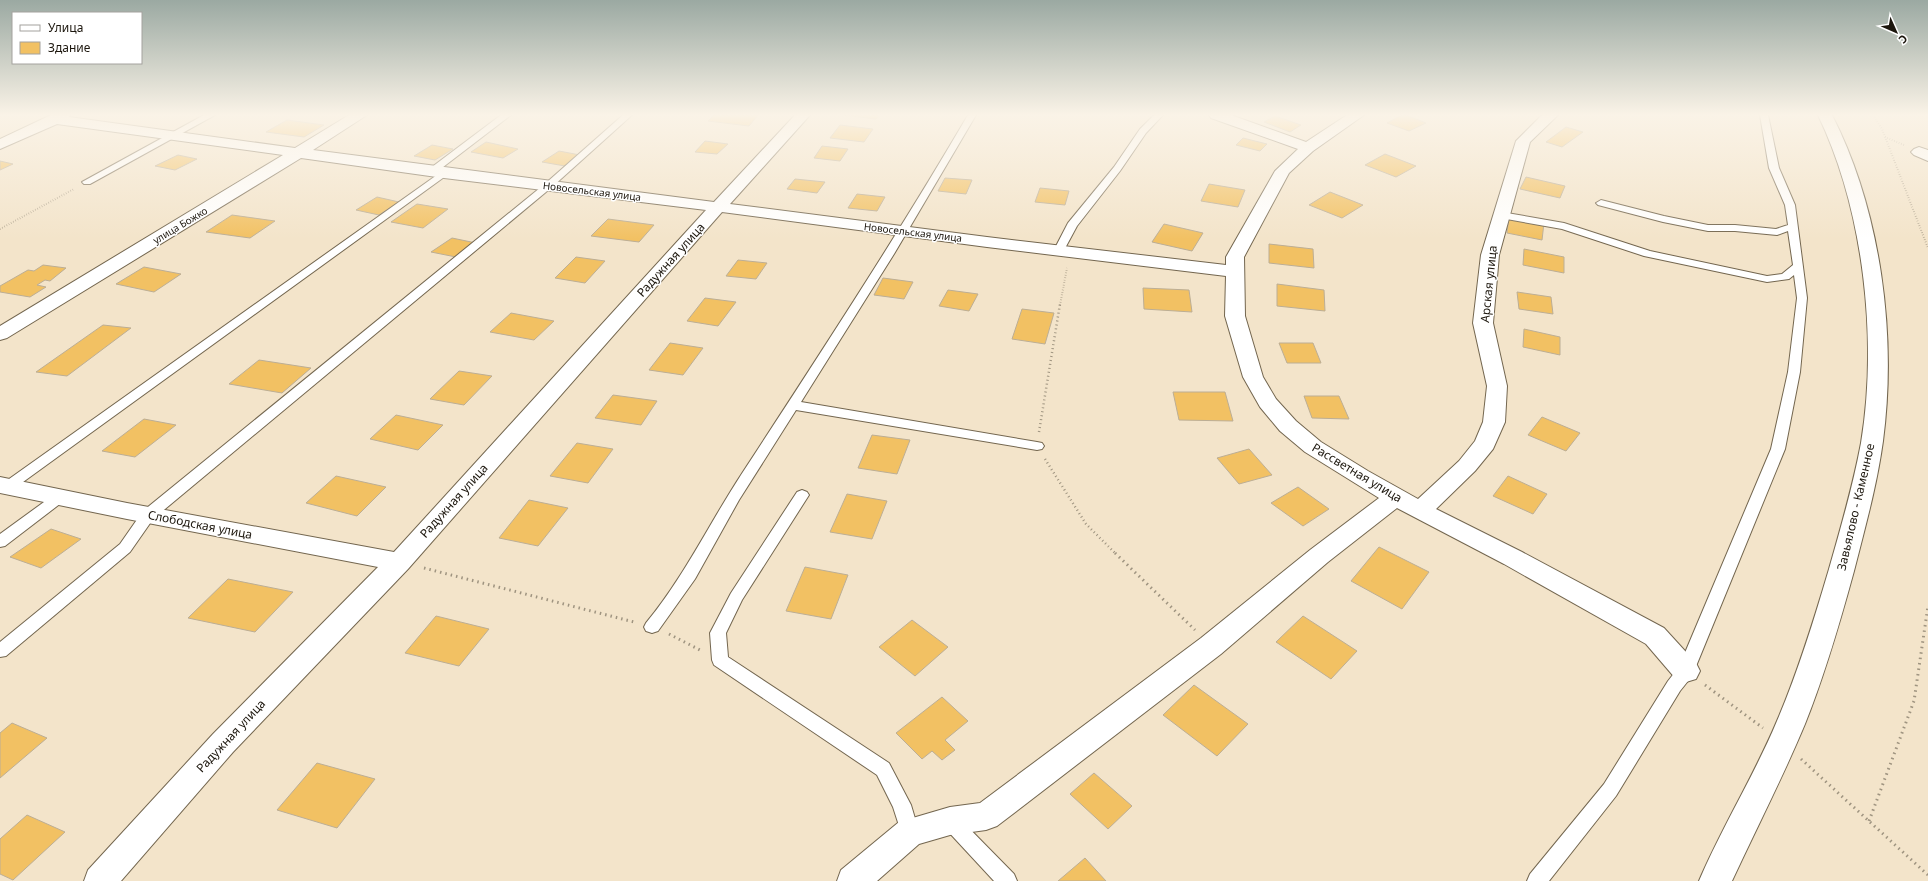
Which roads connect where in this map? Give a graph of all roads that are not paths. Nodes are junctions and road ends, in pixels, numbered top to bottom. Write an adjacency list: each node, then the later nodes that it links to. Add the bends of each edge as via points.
1 (134, 156): 14 (lane)
2 (291, 156): 24 (street, улица Божко)
3 (319, 156): 13 (street, Новосельская улица)
4 (457, 156): 13 (lane)
5 (582, 156): 15 (lane)
6 (766, 156): 17 (street, Радужная улица)
7 (947, 156): 20 (lane)
8 (1126, 156): 21 (lane, via 1072,225)
9 (1299, 156): 23 (street, Рассветная улица, via 1283,171 1269,194 1234,256)
10 (1519, 156): 18 (street, Арская улица)
11 (1772, 156): 19 (lane, via 1774,168 1790,205)
12 (1843, 156): 44 (street, Завьялово - Каменное, via 1859,205 1875,307 1876,396 1872,442 1856,519 1826,626 1782,742)
13 (437, 172): 15 (street, Новосельская улица); 27 (lane)
14 (87, 182)
15 (549, 185): 17 (street, Новосельская улица); 32 (lane)
16 (1601, 203): 19 (lane, via 1708,228 1777,232)
17 (718, 207): 20 (street, Новосельская улица); 34 (street, Радужная улица)
18 (1501, 215): 22 (lane, via 1564,226 1648,254 1767,279 1785,277); 31 (street, Арская улица, via 1490,255 1483,323 1497,386 1494,422 1485,444 1467,466)
19 (1793, 226): 22 (lane)
20 (902, 231): 21 (street, Новосельская улица); 25 (lane)
21 (1063, 251): 23 (street, Новосельская улица)
22 (1798, 266): 37 (lane, via 1802,298 1795,364 1778,449)
23 (1233, 272): 30 (street, Рассветная улица, via 1235,316 1253,377 1267,402 1288,426 1313,447)
24 (0, 334)
25 (793, 405): 26 (lane); 35 (lane, via 727,507 668,608)
26 (1036, 446)
27 (4, 486): 29 (street, Слободская улица)
28 (802, 495): 39 (lane, via 736,597 718,633 720,660 883,769 902,805)
29 (60, 497): 32 (street, Слободская улица); 33 (lane)
30 (1396, 497): 31 (street, Рассветная улица); 38 (street, via 1319,556 1211,646 986,816)
31 (1420, 511): 37 (street, Рассветная улица, via 1513,558 1655,636)
32 (148, 515): 34 (street, Слободская улица); 36 (lane, via 125,548)
33 (0, 542)
34 (400, 562): 40 (street, Радужная улица, via 223,743)
35 (652, 627)
36 (0, 651)
37 (1686, 671): 43 (lane, via 1610,790)
38 (950, 821): 39 (street); 42 (lane)
39 (910, 832): 41 (street)
40 (100, 881)
41 (853, 881)
42 (1007, 881)
43 (1537, 881)
44 (1715, 881)

